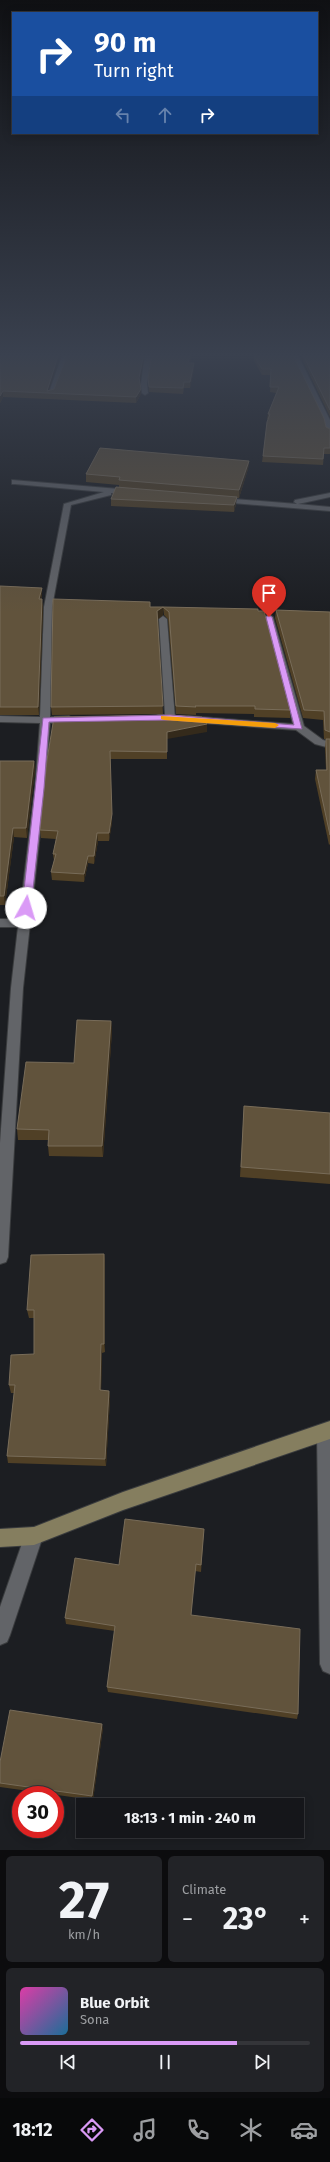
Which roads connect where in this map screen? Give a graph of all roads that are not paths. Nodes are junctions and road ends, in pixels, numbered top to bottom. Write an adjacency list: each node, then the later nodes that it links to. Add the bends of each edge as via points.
1 (15, 482): 2 (street)
2 (116, 491): 3 (street); 14 (street, via 68,504 48,606)
3 (140, 493)
4 (330, 495): 6 (street)
5 (210, 499): 6 (street)
6 (281, 505): 7 (street)
7 (330, 509)
8 (269, 617): 15 (street)
9 (163, 619): 11 (street)
10 (147, 718): 11 (street)
11 (170, 718): 15 (street)
12 (0, 719): 14 (street)
13 (84, 719): 14 (street)
14 (45, 720): 18 (street)
15 (299, 727): 16 (street, via 319,742)
16 (330, 745)
17 (0, 923): 18 (street)
18 (25, 923): 19 (street, via 17,988)
19 (0, 1257)
20 (328, 1431): 21 (street, via 123,1501); 24 (street)
21 (34, 1536): 22 (street); 23 (street)
22 (0, 1538)
23 (0, 1635)
24 (330, 1664)

